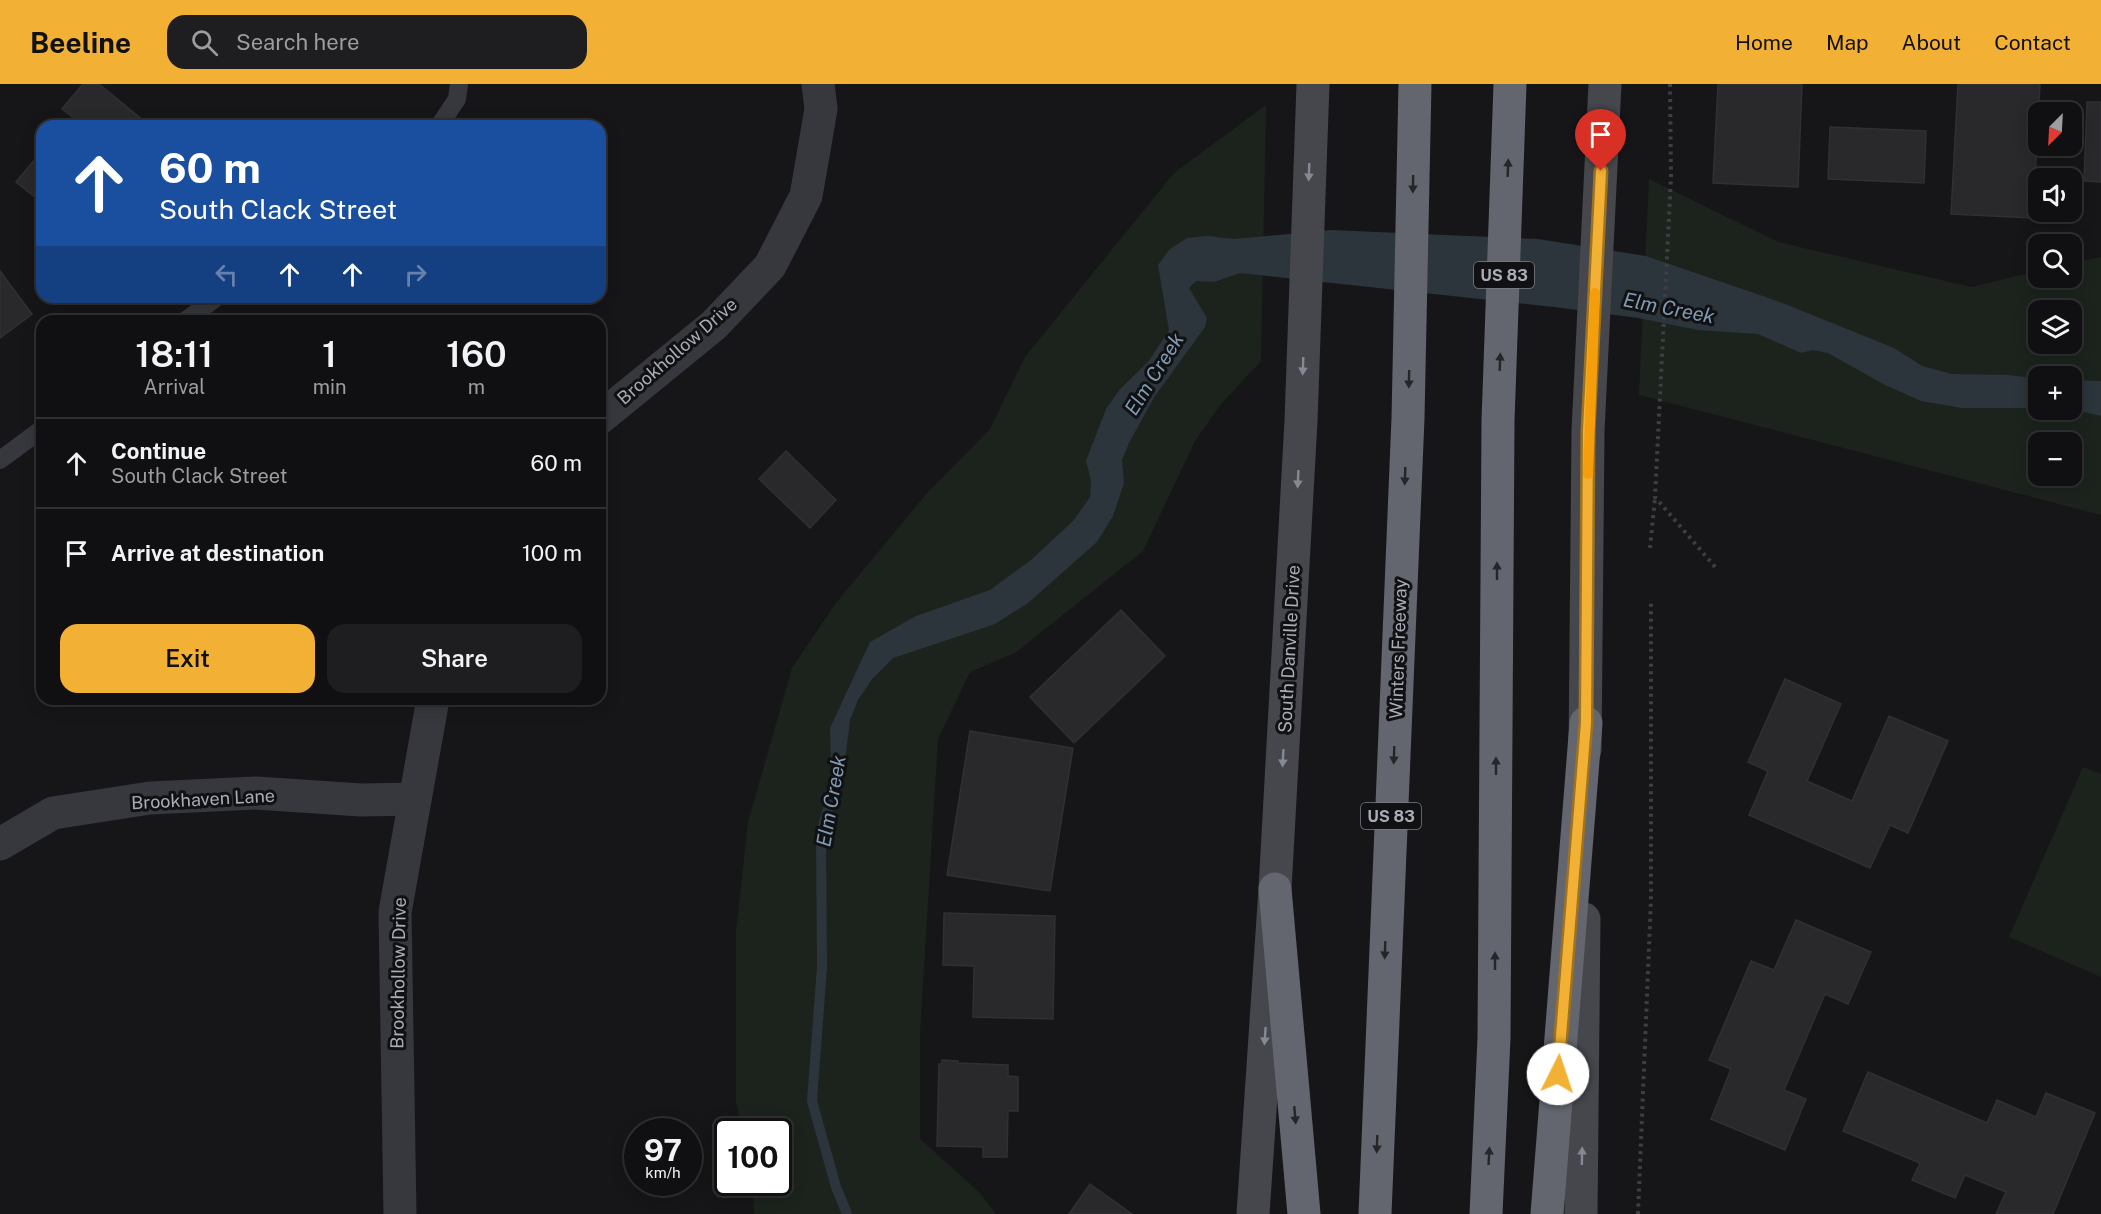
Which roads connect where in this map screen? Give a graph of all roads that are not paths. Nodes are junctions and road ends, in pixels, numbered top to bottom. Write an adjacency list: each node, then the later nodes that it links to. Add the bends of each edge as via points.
1 (459, 84): 7 (lane, via 457,99)
2 (818, 84): 10 (street, Brookhollow Drive, via 821,109 806,196 770,266 714,325)
3 (1415, 84): 21 (highway, Winters Freeway / US 83, one-way to 21, via 1408,418)
4 (1510, 84): 22 (highway, US 83, one-way to 4, via 1494,1038 1498,421)
5 (1605, 84): 14 (main road, via 1588,431)
6 (1312, 99): 17 (main road, South Danville Drive, one-way to 17, via 1301,421)
7 (443, 120)
8 (209, 303): 9 (lane)
9 (193, 315)
10 (606, 413)
11 (36, 433): 12 (lane)
12 (0, 460)
13 (432, 705): 15 (street, Brookhollow Drive)
14 (1586, 723): 23 (highway); 24 (main road, one-way to 14)
15 (415, 799): 16 (street, Brookhaven Lane, via 361,800 256,793 150,798 53,813); 18 (street, Brookhollow Drive, via 395,912)
16 (0, 844)
17 (1275, 889): 19 (main road, South Danville Drive, one-way to 19); 20 (highway, one-way to 20)
18 (400, 1214)
19 (1253, 1214)
20 (1304, 1214)
21 (1375, 1214)
22 (1486, 1214)
23 (1547, 1214)
24 (1581, 1214)

